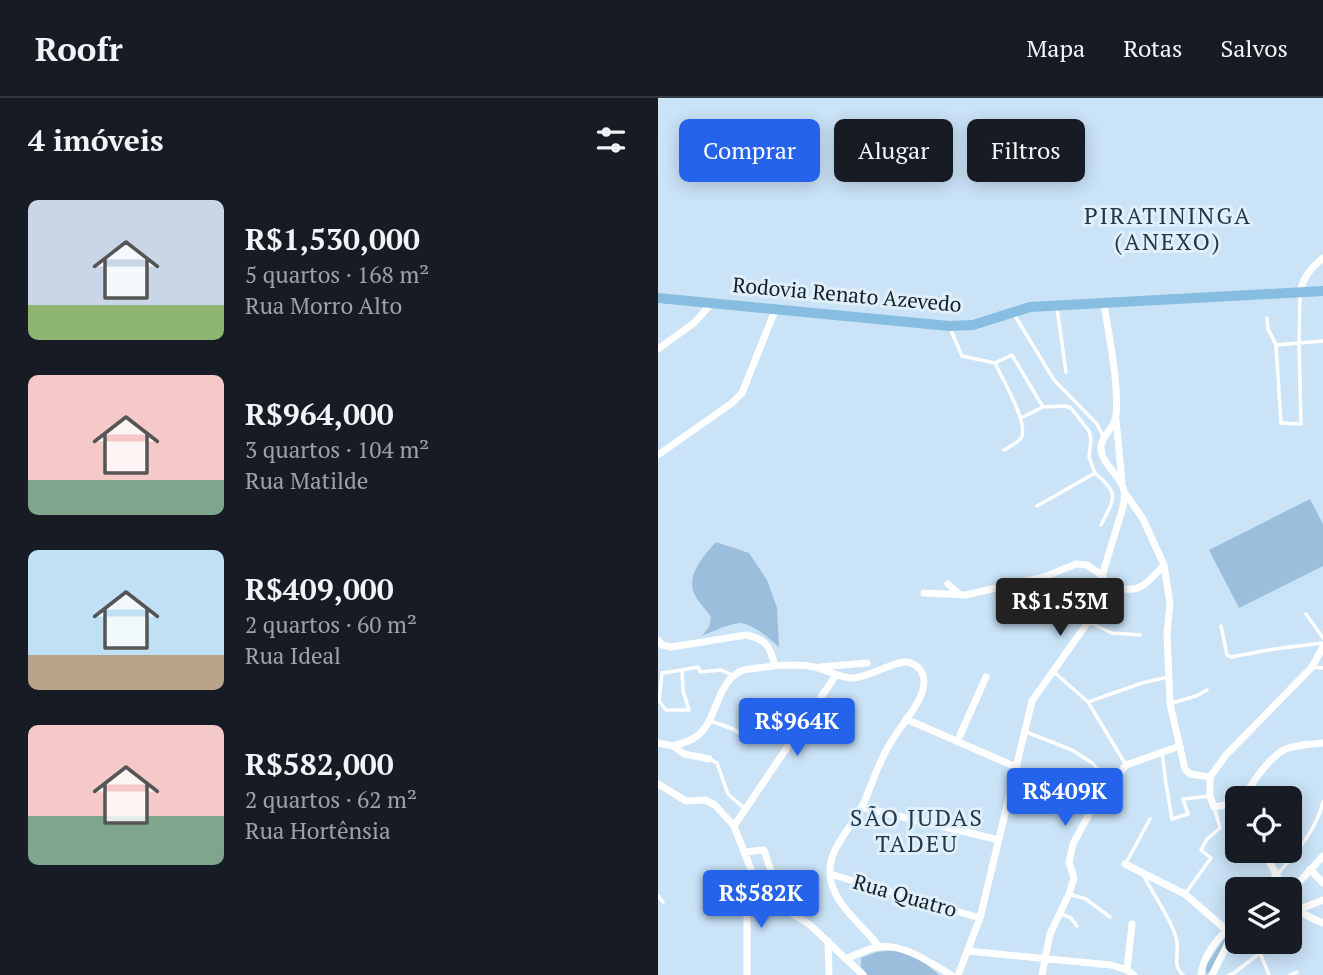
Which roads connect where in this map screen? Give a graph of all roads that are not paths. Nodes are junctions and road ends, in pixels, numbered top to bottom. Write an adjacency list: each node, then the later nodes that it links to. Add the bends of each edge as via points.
1 (1323, 258): 3 (street, via 1307,274)
2 (1323, 291): 3 (main road, Rodovia Renato Azevedo)
3 (1300, 293): 6 (main road, Rodovia Renato Azevedo); 13 (lane)
4 (658, 298): 5 (main road, Rodovia Renato Azevedo)
5 (712, 303): 8 (main road, Rodovia Renato Azevedo); 15 (street, via 694,323)
6 (1104, 304): 7 (main road, Rodovia Renato Azevedo); 20 (street)
7 (1057, 306): 9 (main road, Rodovia Renato Azevedo); 17 (lane)
8 (776, 308): 11 (main road, Rodovia Renato Azevedo); 23 (street, via 742,393)
9 (1013, 313): 11 (main road, Rodovia Renato Azevedo, via 973,325); 21 (lane, via 1054,380 1097,424)
10 (1267, 317): 14 (lane)
11 (949, 326): 16 (lane, via 962,356)
12 (1323, 341): 13 (lane)
13 (1299, 343): 14 (lane); 14 (lane, via 1301,424 1281,423)
14 (1276, 345)
15 (658, 349)
16 (995, 363): 18 (lane, via 1012,355); 19 (lane)
17 (1066, 372)
18 (1043, 407): 19 (lane); 24 (lane, via 1071,408 1089,431 1089,457)
19 (1021, 418): 22 (lane, via 1022,436)
20 (1116, 419): 21 (street); 25 (street)
21 (1104, 438): 25 (street, via 1102,456)
22 (1004, 450)
23 (658, 455)
24 (1096, 473): 27 (lane); 28 (lane, via 1114,499)
25 (1122, 483): 26 (street)
26 (1125, 493): 29 (street); 30 (street)
27 (1038, 506)
28 (1101, 524)
29 (1164, 565): 30 (street, via 1145,585 1129,591); 50 (street, via 1170,604)
30 (1102, 579): 33 (street, via 1087,565 1076,564 1044,577); 35 (street)
31 (948, 584): 33 (street)
32 (924, 593): 33 (street)
33 (959, 594)
34 (1306, 614): 39 (lane)
35 (1088, 622): 37 (lane, via 1112,633); 46 (street)
36 (1222, 626): 39 (lane, via 1231,657)
37 (1140, 635)
38 (658, 640): 41 (street, via 671,647 757,637 767,644)
39 (1323, 643): 43 (street)
40 (867, 663): 42 (street)
41 (775, 666): 42 (street); 48 (street, via 741,670)
42 (816, 667): 47 (street)
43 (1312, 667): 44 (lane); 67 (street)
44 (1323, 668)
45 (682, 670): 45 (lane, via 662,673 659,701 666,710 689,710); 48 (lane, via 698,667 700,672 721,670)
46 (1053, 671): 52 (lane); 56 (street, via 1032,701)
47 (836, 675): 54 (street, via 853,679 905,661 912,663 923,673 924,681); 76 (street)
48 (734, 676): 55 (street)
49 (986, 677): 58 (street)
50 (1168, 677): 52 (lane); 53 (street)
51 (1207, 690): 53 (lane)
52 (1088, 702): 65 (lane)
53 (1170, 704): 62 (street)
54 (906, 719): 58 (street); 74 (street, via 884,754)
55 (709, 720): 57 (lane); 61 (street, via 700,735)
56 (1024, 731): 66 (street); 68 (lane, via 1072,750)
57 (743, 735)
58 (957, 742): 66 (street)
59 (658, 743): 61 (street)
60 (1323, 743): 70 (street, via 1284,749)
61 (673, 746): 64 (street, via 684,754)
62 (1180, 746): 63 (street); 67 (street, via 1189,774)
63 (1162, 751): 65 (street); 71 (lane, via 1172,819 1188,814 1184,799)
64 (709, 759): 76 (lane, via 717,763 728,794)
65 (1126, 765): 68 (street)
66 (1016, 767): 77 (lane); 80 (street)
67 (1210, 777): 71 (street)
68 (1112, 782): 77 (street)
69 (658, 784): 79 (street, via 686,802 705,800 715,805)
70 (1250, 786)
71 (1210, 796): 75 (street)
72 (1323, 802): 89 (lane, via 1299,849)
73 (1225, 805): 75 (street)
74 (861, 807): 80 (street); 87 (street, via 830,863)
75 (1214, 807): 94 (lane, via 1220,828 1201,850 1211,858)
76 (746, 809): 79 (street)
77 (1092, 809): 93 (street, via 1073,844 1069,862 1074,878)
78 (1150, 819): 84 (lane)
79 (734, 826): 81 (street)
80 (999, 840): 103 (street)
81 (744, 852): 88 (street, via 764,850); 91 (street)
82 (1323, 856): 85 (street)
83 (1270, 863): 89 (street)
84 (1125, 864): 86 (street)
85 (1310, 869): 90 (street); 92 (street)
86 (1143, 873): 94 (street); 124 (lane, via 1177,942 1176,963)
87 (830, 874): 103 (street, Rua Quatro); 111 (street, via 834,892)
88 (771, 876): 91 (street); 98 (street)
89 (1276, 876)
90 (1302, 878)
91 (755, 879): 109 (street, via 776,904); 117 (street, via 747,885)
92 (1323, 883)
93 (1069, 894): 100 (street); 102 (lane, via 1086,899)
94 (1185, 894): 107 (street)
95 (658, 896): 97 (lane)
96 (1323, 901): 99 (street)
97 (663, 902)
98 (808, 905)
99 (1302, 909)
100 (1060, 913): 106 (lane); 114 (street)
101 (1302, 913): 104 (street)
102 (1110, 917)
103 (980, 918): 112 (street)
104 (1323, 923)
105 (1132, 924): 115 (street)
106 (1077, 926)
107 (1225, 929)
108 (1225, 936): 125 (street, via 1211,948)
109 (828, 941): 113 (street); 118 (street)
110 (1225, 943): 126 (street)
111 (879, 947): 113 (street); 120 (street, via 917,954)
112 (968, 951): 114 (street); 121 (street)
113 (847, 958): 119 (street)
114 (1044, 958): 115 (street); 122 (street)
115 (1127, 970): 123 (street)
116 (1297, 972): 129 (lane)
117 (747, 975)
118 (829, 975)
119 (863, 975)
120 (951, 975)
121 (958, 975)
122 (1042, 975)
123 (1134, 975)
124 (1183, 975)
125 (1201, 975)
126 (1212, 975)
127 (1228, 975): 128 (lane, via 1260,953)
128 (1269, 975)
129 (1290, 975)

